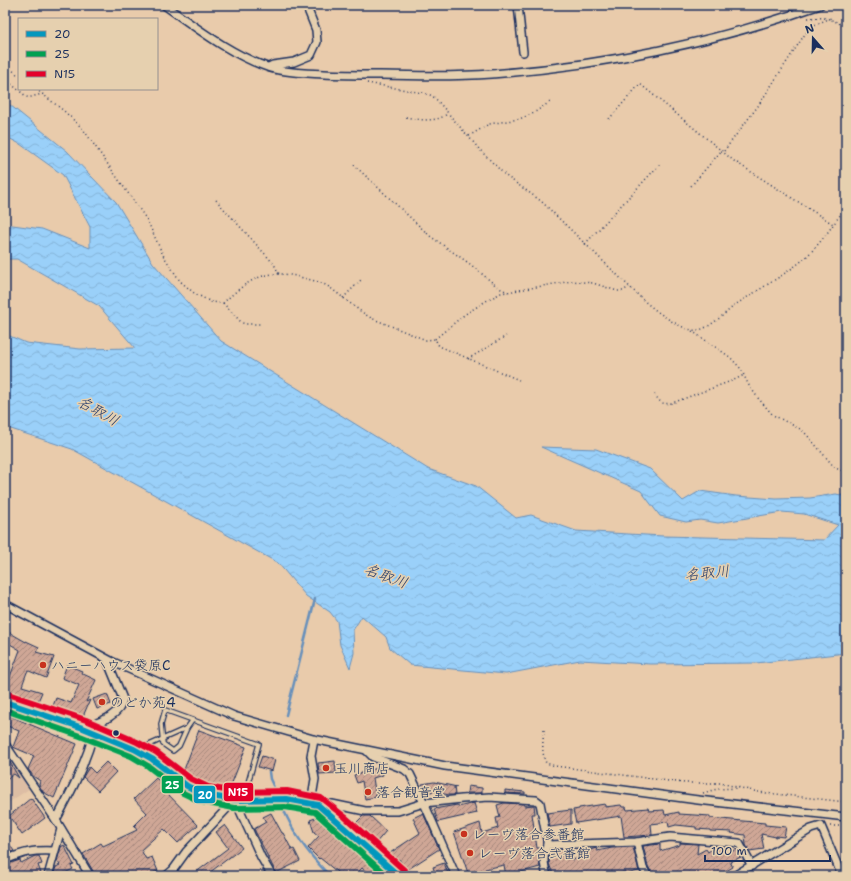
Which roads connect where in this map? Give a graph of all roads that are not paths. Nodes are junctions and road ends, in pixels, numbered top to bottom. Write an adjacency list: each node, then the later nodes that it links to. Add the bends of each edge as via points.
1 (164, 5): 6 (street, via 238,55)
2 (306, 5): 6 (street, via 318,42 311,55)
3 (518, 5): 5 (street)
4 (820, 5): 6 (street, via 784,18 669,48 539,70 412,76 309,74)
5 (524, 52)
6 (269, 68)
7 (5, 604): 8 (street)
8 (107, 660): 11 (street, via 123,699 122,705 103,721); 15 (street, via 234,716)
9 (5, 702): 11 (street)
10 (192, 721): 12 (lane); 14 (lane, via 165,710 160,724); 19 (lane, via 259,744 246,790 238,790)
11 (83, 728): 13 (street)
12 (187, 728): 14 (lane); 14 (lane, via 179,746 173,751 163,744)
13 (94, 732): 17 (street); 23 (street, via 75,784)
14 (162, 739): 17 (lane)
15 (314, 740): 18 (street); 21 (street, via 311,756 315,779)
16 (5, 744): 23 (street)
17 (137, 750): 19 (street, via 152,758 187,786 205,795)
18 (365, 750): 20 (street, via 373,757 404,769 410,774); 22 (street, via 445,766)
19 (233, 800): 21 (street, via 286,799); 30 (street, via 186,852); 34 (street)
20 (424, 803): 21 (street, via 398,811 365,811 332,804); 26 (street, via 489,797 536,800 540,803); 36 (street)
21 (314, 804): 35 (street, via 340,823)
22 (846, 817)
23 (56, 820): 24 (street)
24 (61, 829): 27 (street); 32 (street)
25 (636, 842): 26 (street); 29 (street, via 670,837 740,843); 38 (street, via 643,868)
26 (547, 845): 37 (street, via 544,851)
27 (54, 851): 28 (street, via 26,852); 31 (street)
28 (5, 860)
29 (752, 866): 39 (street); 40 (street, via 821,826)
30 (174, 873): 33 (street)
31 (48, 876)
32 (90, 876)
33 (166, 876)
34 (272, 876)
35 (399, 876)
36 (456, 876)
37 (547, 876)
38 (648, 876)
39 (734, 876)
40 (842, 876)

